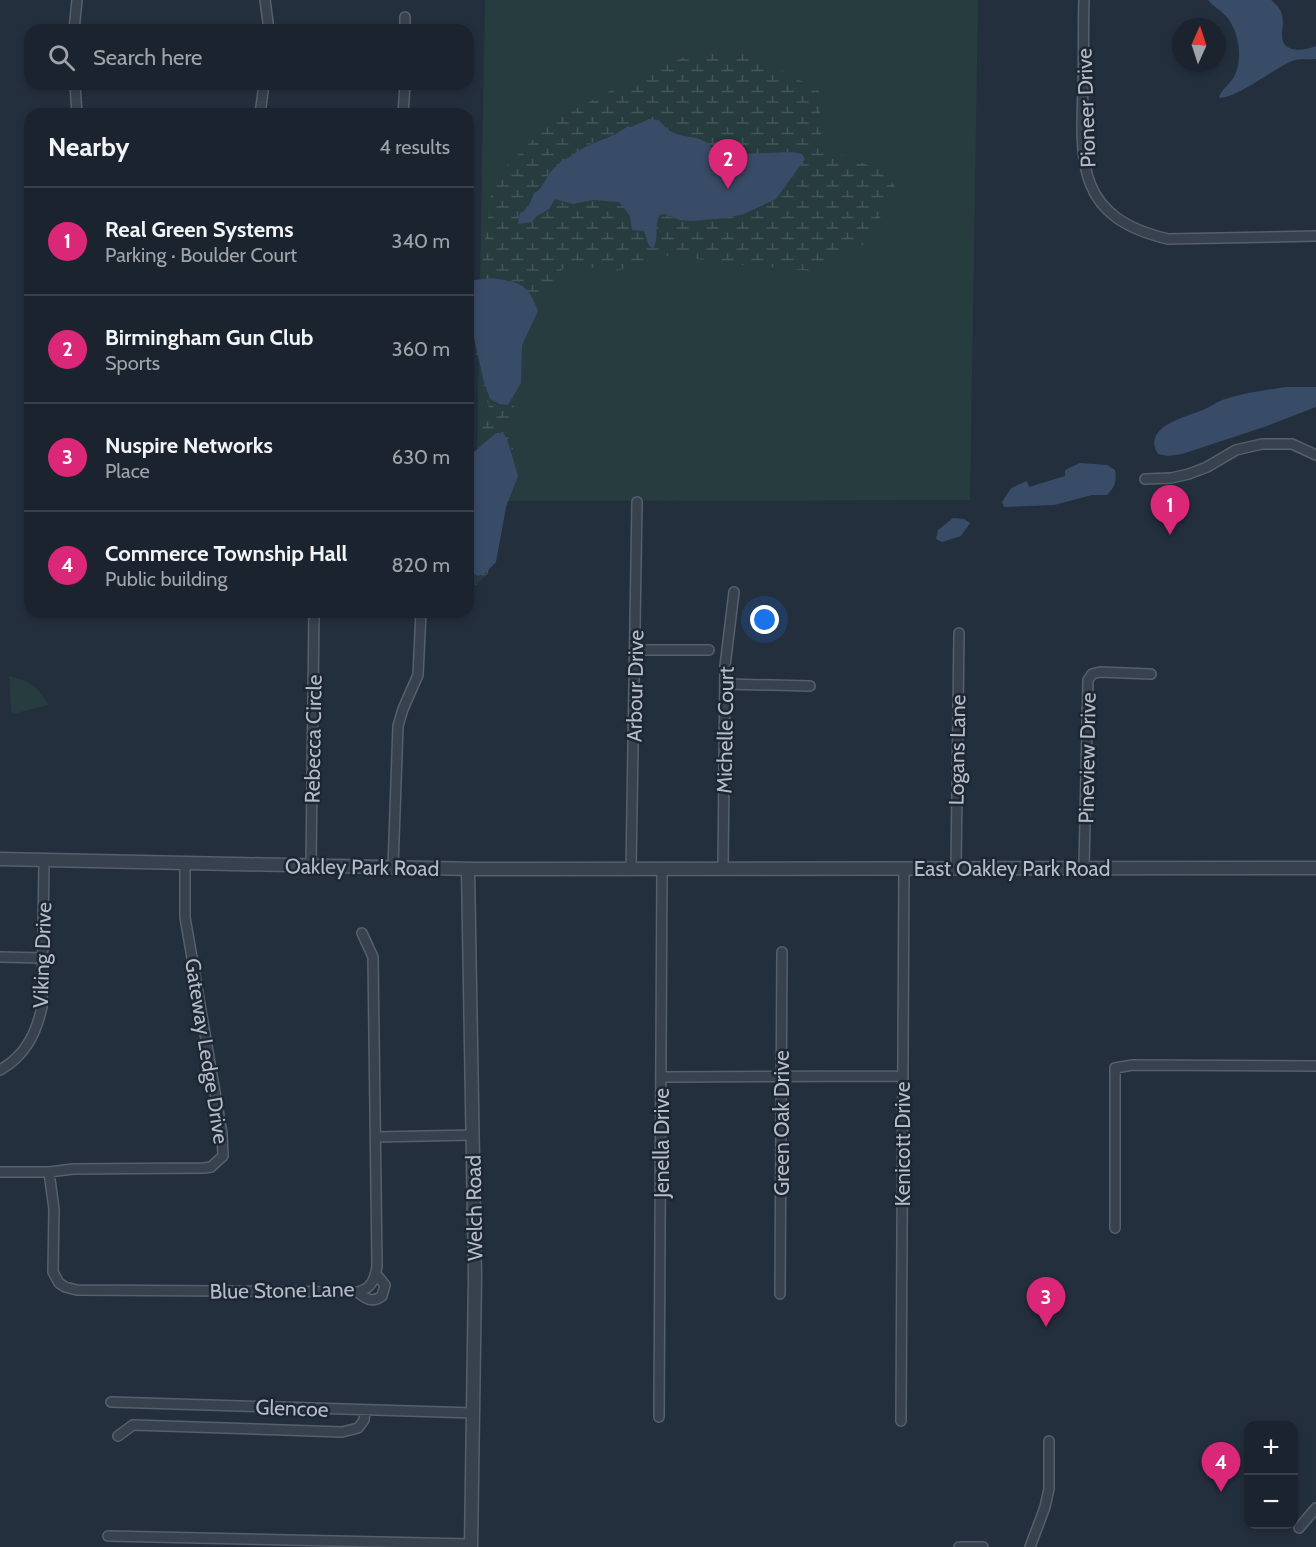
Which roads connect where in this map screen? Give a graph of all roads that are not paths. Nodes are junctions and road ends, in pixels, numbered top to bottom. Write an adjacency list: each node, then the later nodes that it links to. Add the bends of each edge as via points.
1 (77, 0): 5 (street)
2 (265, 0): 6 (street)
3 (1084, 0): 14 (street, Pioneer Drive, via 1083,153 1088,181 1108,211 1125,224 1168,239)
4 (405, 17): 7 (street)
5 (75, 24)
6 (267, 24)
7 (405, 24)
8 (75, 90): 11 (street)
9 (263, 90): 12 (street)
10 (405, 90): 13 (street)
11 (77, 108)
12 (261, 108)
13 (404, 108)
14 (1316, 236)
15 (1316, 454): 16 (street, via 1292,444 1262,444 1236,450 1189,474)
16 (1145, 478)
17 (637, 502): 22 (street, Arbour Drive)
18 (734, 592): 25 (street, Michelle Court)
19 (314, 618): 30 (street, Rebecca Circle)
20 (421, 618): 33 (street, via 418,675 398,726)
21 (959, 633): 35 (street, Logans Lane)
22 (636, 650): 23 (street); 37 (street, Arbour Drive)
23 (710, 650)
24 (1151, 674): 31 (street, Pineview Drive, via 1100,672 1088,680)
25 (726, 684): 26 (street); 39 (street, Michelle Court)
26 (810, 686)
27 (0, 859): 28 (street, Oakley Park Road)
28 (44, 860): 29 (street, Oakley Park Road); 43 (street, Viking Drive)
29 (185, 862): 30 (street, Oakley Park Road); 52 (street, Gateway Ledge Drive, via 185,917 223,1156 204,1168)
30 (311, 866): 33 (street, Oakley Park Road)
31 (1084, 867): 32 (street, East Oakley Park Road); 35 (street, East Oakley Park Road)
32 (1316, 867)
33 (393, 868): 36 (street, Oakley Park Road)
34 (904, 868): 35 (street, East Oakley Park Road); 39 (street, East Oakley Park Road); 46 (street, Kenicott Drive)
35 (956, 868)
36 (468, 869): 37 (street, Oakley Park Road); 49 (street, Welch Road)
37 (632, 869): 38 (street, Oakley Park Road)
38 (662, 869): 39 (street, Oakley Park Road); 47 (street, Jenella Drive)
39 (723, 869)
40 (362, 933): 50 (street, Blue Stone Lane, via 373,957)
41 (782, 952): 48 (street, Green Oak Drive)
42 (0, 957): 43 (street)
43 (44, 958): 45 (street, Viking Drive, via 42,1007 35,1032 20,1055)
44 (1316, 1066): 53 (street, via 1115,1068)
45 (0, 1070)
46 (902, 1076): 48 (street); 61 (street, Kenicott Drive)
47 (661, 1077): 48 (street); 60 (street, Jenella Drive)
48 (782, 1077): 56 (street, Green Oak Drive)
49 (473, 1135): 50 (street); 59 (street, Welch Road)
50 (376, 1137): 54 (street, Blue Stone Lane)
51 (0, 1172): 52 (street, Gateway Ledge Drive)
52 (49, 1172): 55 (street, Blue Stone Lane, via 53,1272 65,1287)
53 (1115, 1228)
54 (376, 1274): 55 (street, Blue Stone Lane, via 371,1285); 55 (street, via 385,1285 382,1296 371,1300)
55 (358, 1292)
56 (780, 1294)
57 (111, 1402): 58 (street, Glencoe)
58 (365, 1411): 59 (street, Glencoe); 62 (street, via 358,1428 342,1432 134,1425)
59 (474, 1413): 67 (street, Welch Road)
60 (659, 1417)
61 (901, 1421)
62 (118, 1436)
63 (1049, 1441): 70 (street, via 1049,1489)
64 (1316, 1508): 65 (street)
65 (1299, 1528)
66 (108, 1536): 67 (street)
67 (471, 1546)
68 (959, 1547): 69 (street)
69 (983, 1547)
70 (1030, 1547)

